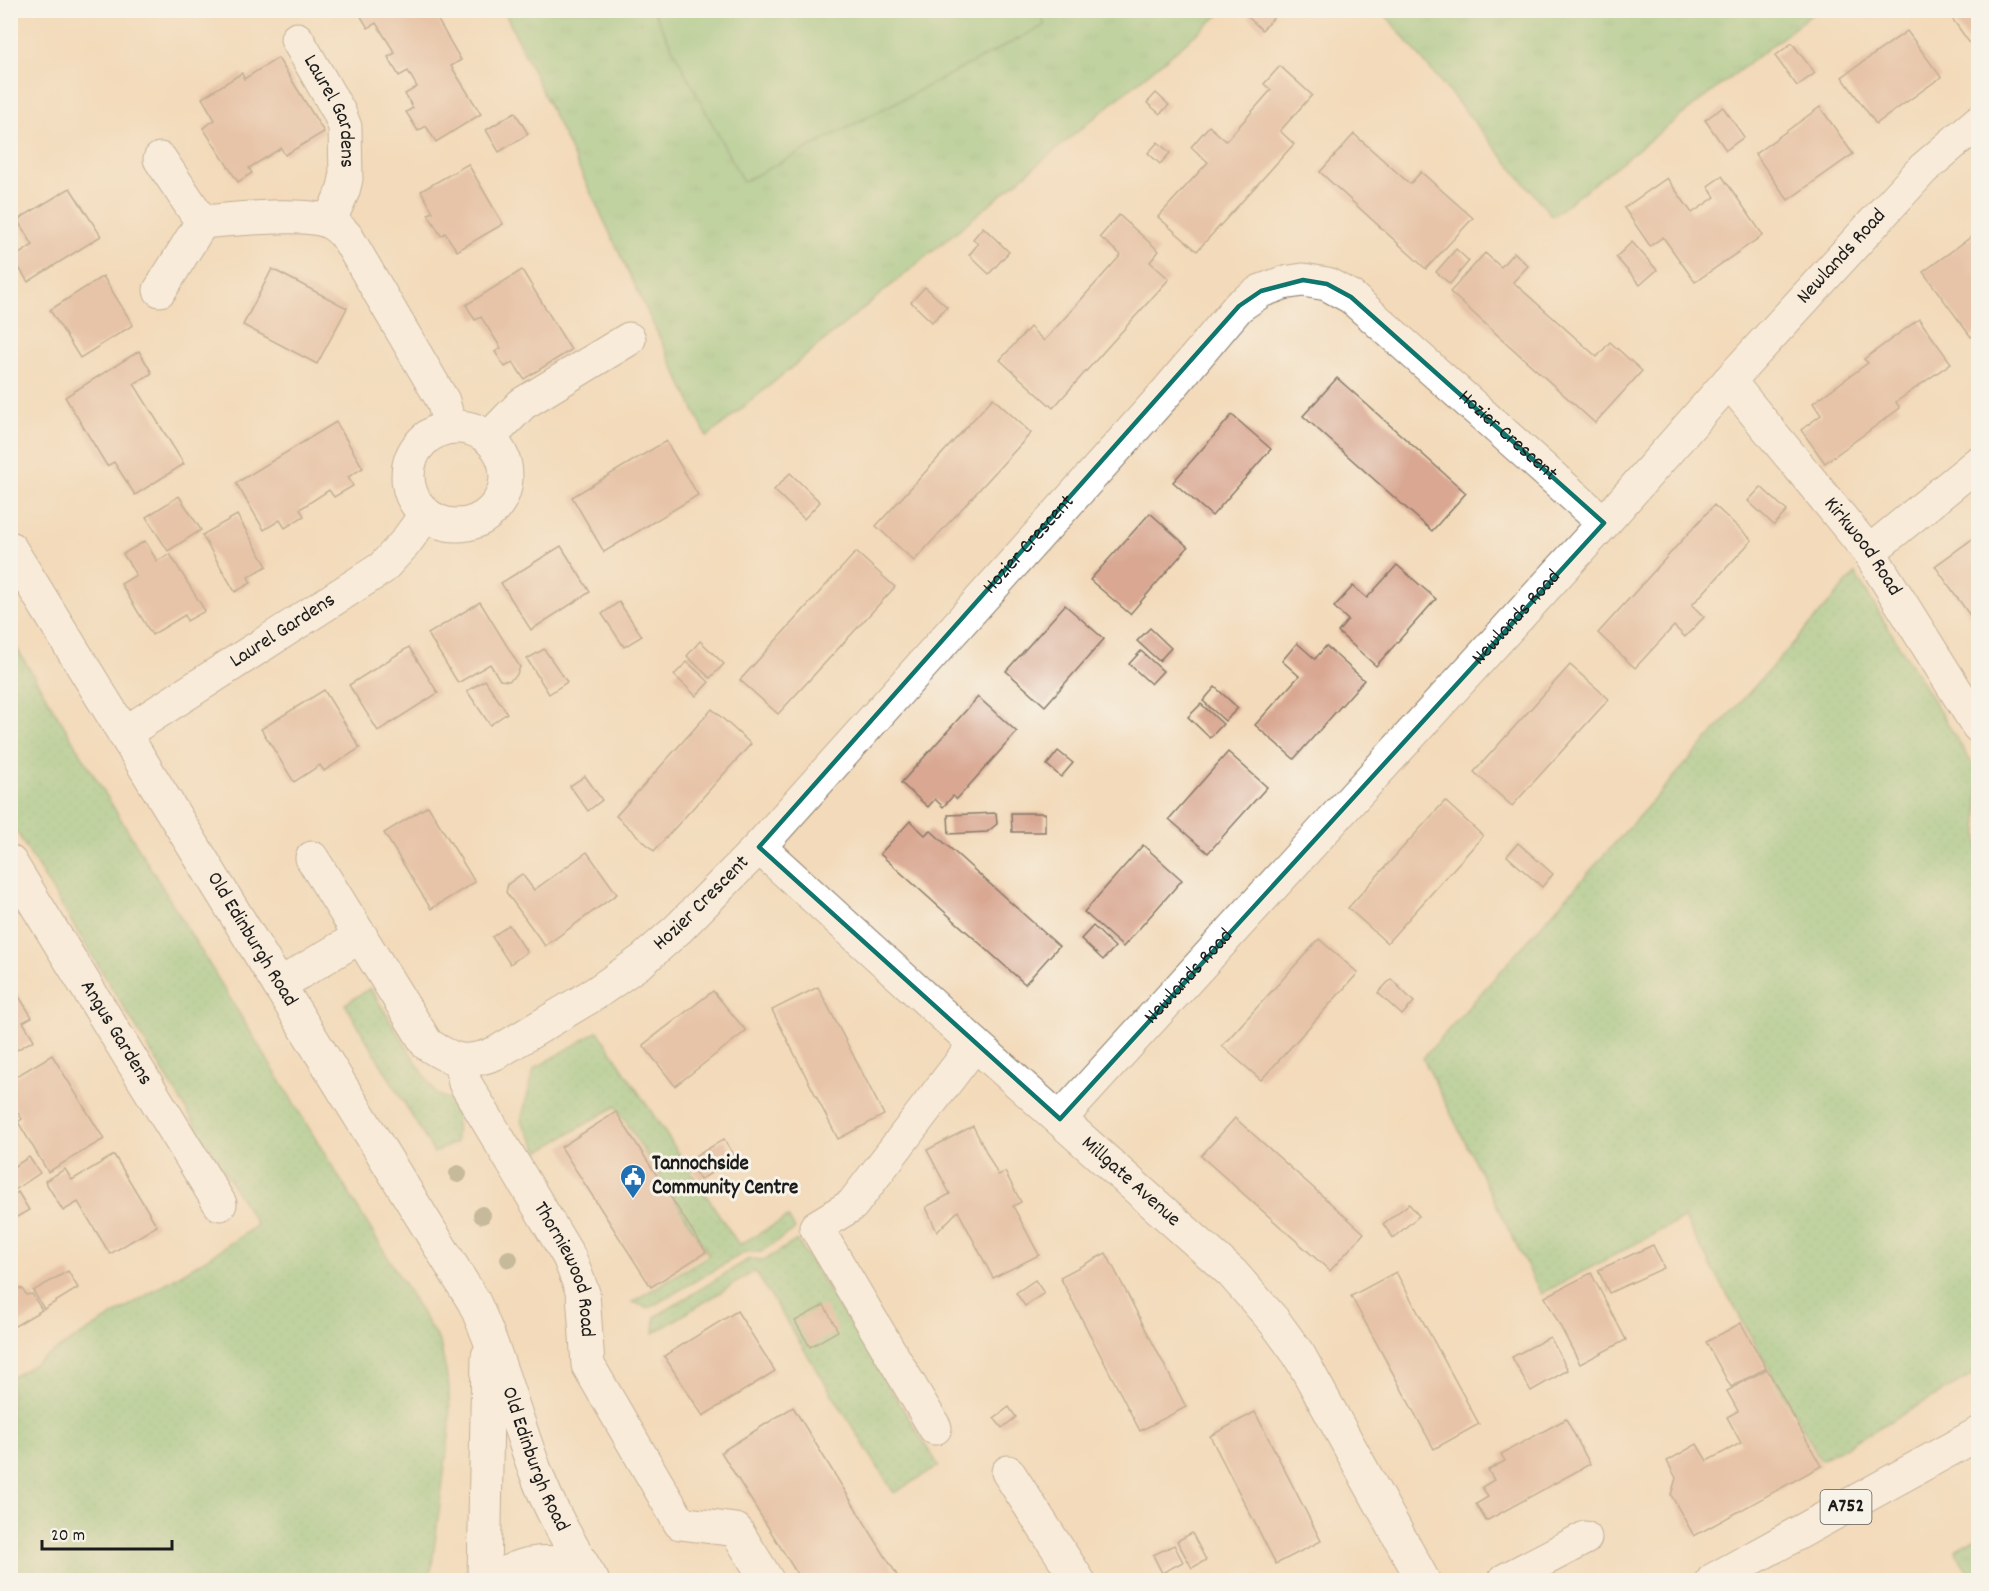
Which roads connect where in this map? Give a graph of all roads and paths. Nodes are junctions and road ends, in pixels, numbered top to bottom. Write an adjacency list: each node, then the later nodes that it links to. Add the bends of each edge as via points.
1 (297, 39): 5 (street, Laurel Gardens, via 345,128 346,179)
2 (1978, 122): 8 (street, Newlands Road, via 1923,169)
3 (160, 159): 4 (street)
4 (202, 222): 5 (street, via 306,216); 6 (street)
5 (328, 222): 9 (street, via 347,237 443,401)
6 (160, 290)
7 (629, 339): 10 (street, via 522,404)
8 (1729, 381): 13 (street, Newlands Road); 15 (street, Kirkwood Road)
9 (450, 427): 10 (street, via 474,429); 12 (street, via 428,435 410,459 409,489)
10 (489, 438): 12 (street, via 506,467 506,484 500,500 474,522 458,525)
11 (1978, 463): 15 (street)
12 (426, 514): 17 (street, Laurel Gardens, via 382,568)
13 (1604, 523): 18 (street, Hozier Crescent, via 1351,297 1327,284 1303,280 1261,291 1239,306 1165,394); 25 (street, Newlands Road)
14 (10, 548): 17 (street, Old Edinburgh Road)
15 (1869, 552): 16 (street, Kirkwood Road)
16 (1978, 726)
17 (125, 733): 22 (street, Old Edinburgh Road)
18 (759, 847): 23 (street, Millgate Avenue); 24 (street, Hozier Crescent, via 643,960 496,1053)
19 (312, 858): 21 (street)
20 (10, 862): 26 (street, Angus Gardens)
21 (361, 936): 22 (street); 24 (street, via 427,1044)
22 (279, 985): 27 (street, Old Edinburgh Road, via 457,1273)
23 (975, 1044): 25 (street, Millgate Avenue); 28 (street, via 852,1205 816,1227)
24 (460, 1061): 35 (street, Thorniewood Road, via 465,1083 569,1257 583,1293 588,1365 674,1514 680,1523 736,1530)
25 (1060, 1119): 37 (street, Millgate Avenue, via 1232,1273 1275,1322 1299,1355)
26 (220, 1204)
27 (489, 1333): 32 (street, Old Edinburgh Road, via 555,1519); 33 (street, Old Edinburgh Road)
28 (935, 1428)
29 (1978, 1434): 39 (street, A752)
30 (1008, 1472): 36 (street)
31 (1585, 1538): 38 (street)
32 (592, 1580): 34 (street, via 571,1567 546,1562 522,1566)
33 (484, 1581)
34 (497, 1581)
35 (767, 1581)
36 (1078, 1581)
37 (1423, 1581)
38 (1505, 1581)
39 (1713, 1581)

